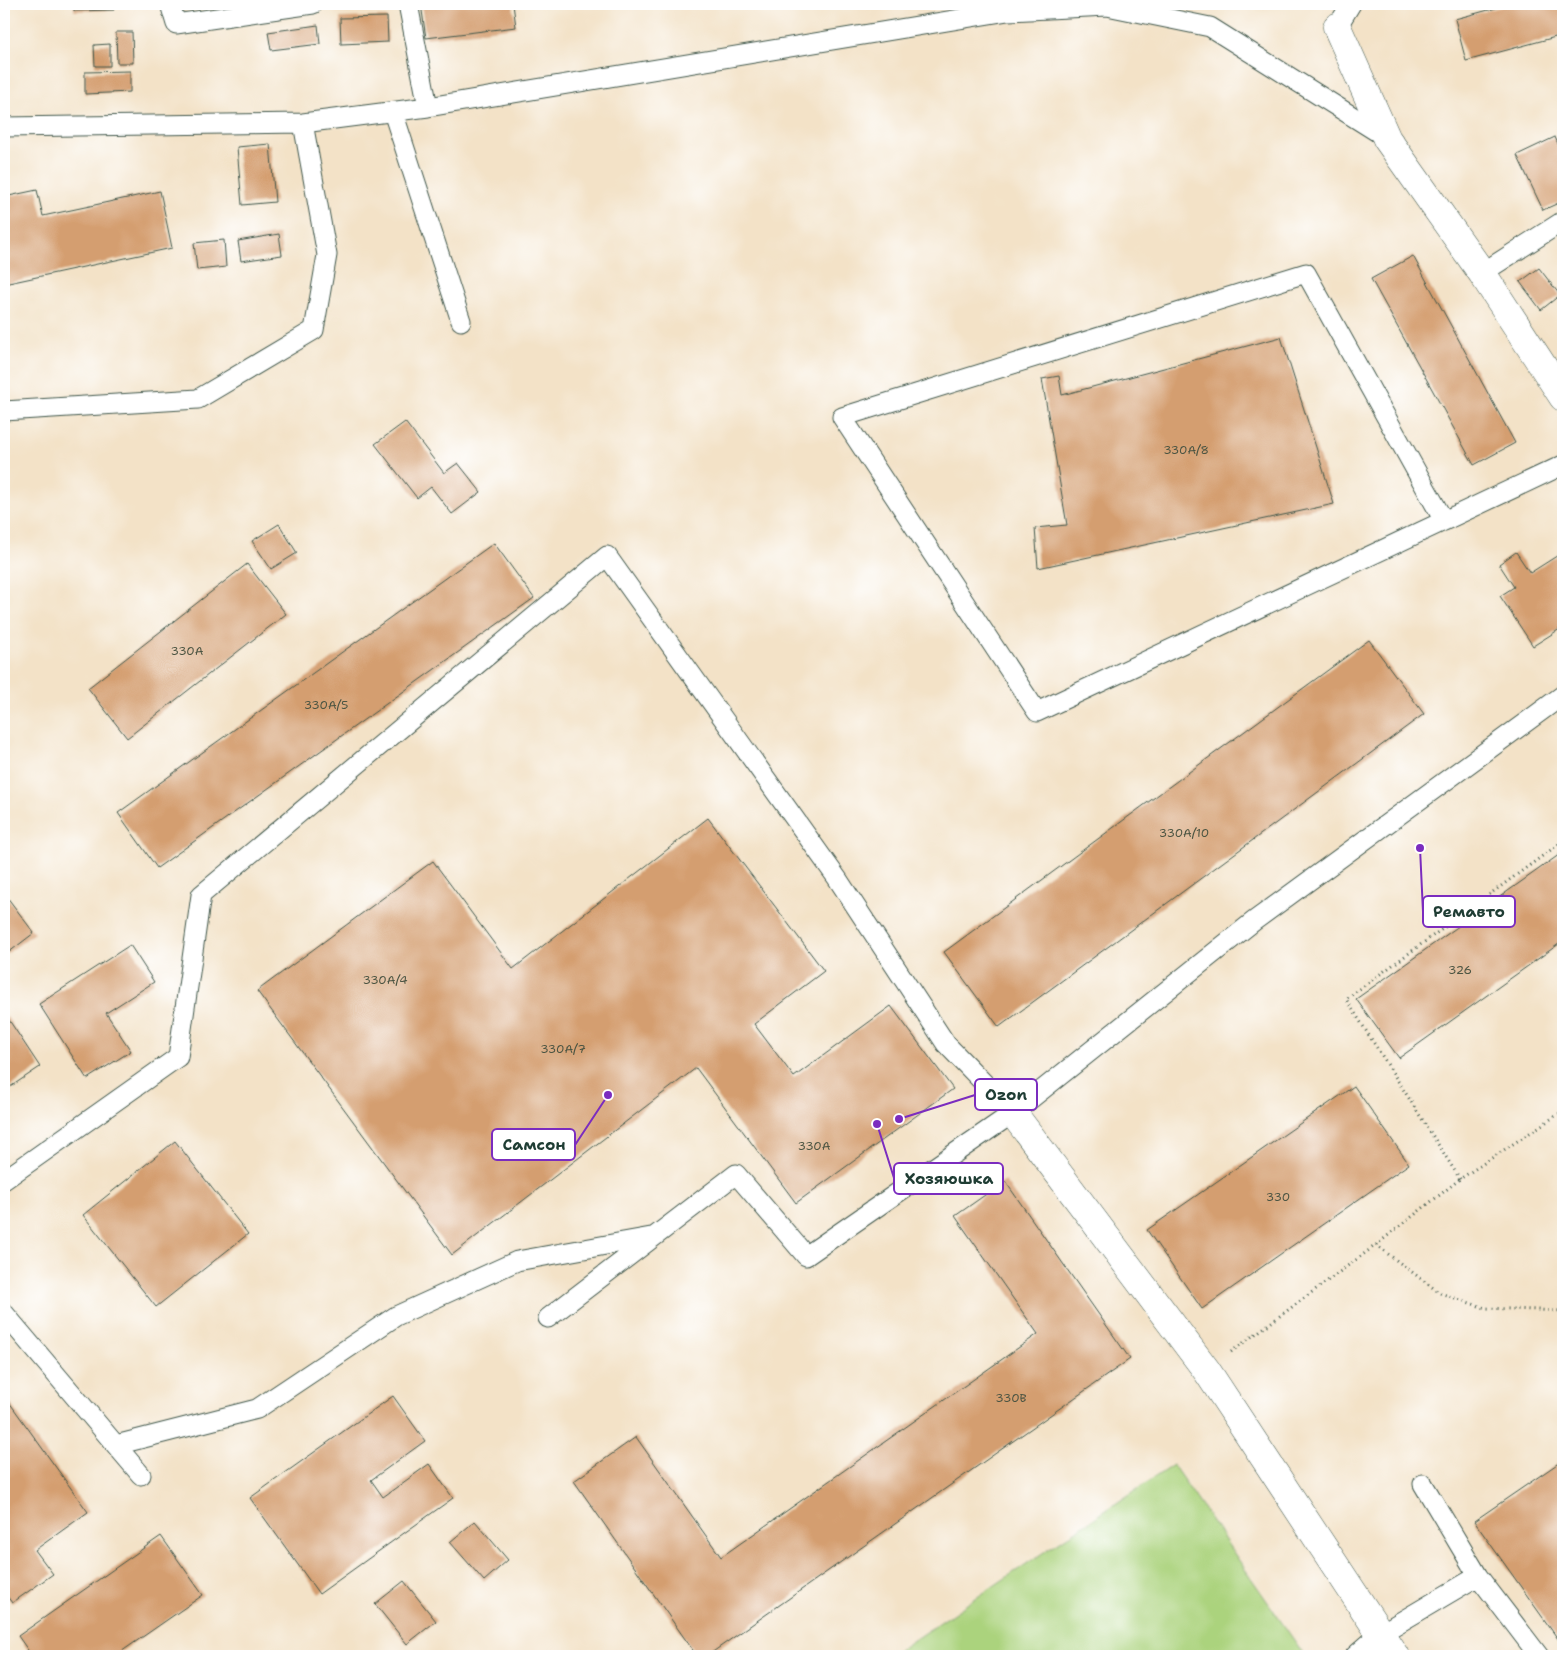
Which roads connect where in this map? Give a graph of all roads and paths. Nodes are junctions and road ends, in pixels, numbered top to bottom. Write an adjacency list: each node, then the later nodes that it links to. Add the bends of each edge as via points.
1 (170, 4): 2 (lane, via 176,24)
2 (314, 4)
3 (408, 4): 7 (lane)
4 (1351, 4): 6 (lane)
5 (1106, 5): 7 (lane, via 1008,11); 11 (lane, via 1210,27)
6 (1337, 28): 11 (street)
7 (428, 107): 8 (lane)
8 (393, 112): 9 (lane); 14 (lane)
9 (304, 123): 10 (lane); 16 (lane, via 327,255 314,330 198,399)
10 (4, 127)
11 (1387, 139): 13 (street)
12 (1563, 221): 13 (lane)
13 (1482, 273): 15 (street)
14 (460, 321)
15 (1563, 397)
16 (4, 411)
17 (1563, 465): 18 (lane)
18 (1444, 521): 18 (lane, via 1038,712 842,417 1306,273)
19 (1563, 695): 22 (lane, via 1254,921)
20 (1563, 841): 23 (path, via 1346,999)
21 (1563, 1111): 23 (path)
22 (1013, 1113): 24 (lane, via 946,1044 837,878 607,556 201,895 178,1057); 25 (lane, via 806,1256 736,1174); 30 (street)
23 (1460, 1179): 26 (path)
24 (4, 1180)
25 (654, 1236): 29 (lane); 31 (lane, via 517,1261 396,1316 257,1409)
26 (1376, 1245): 27 (path, via 1440,1293 1485,1308); 30 (path)
27 (1563, 1311)
28 (4, 1313): 31 (lane)
29 (548, 1318)
30 (1207, 1371): 35 (street)
31 (116, 1445): 32 (lane)
32 (141, 1475)
33 (1423, 1484): 34 (lane)
34 (1478, 1576): 35 (lane); 37 (lane)
35 (1388, 1645): 36 (lane)
36 (1355, 1656)
37 (1540, 1656)

